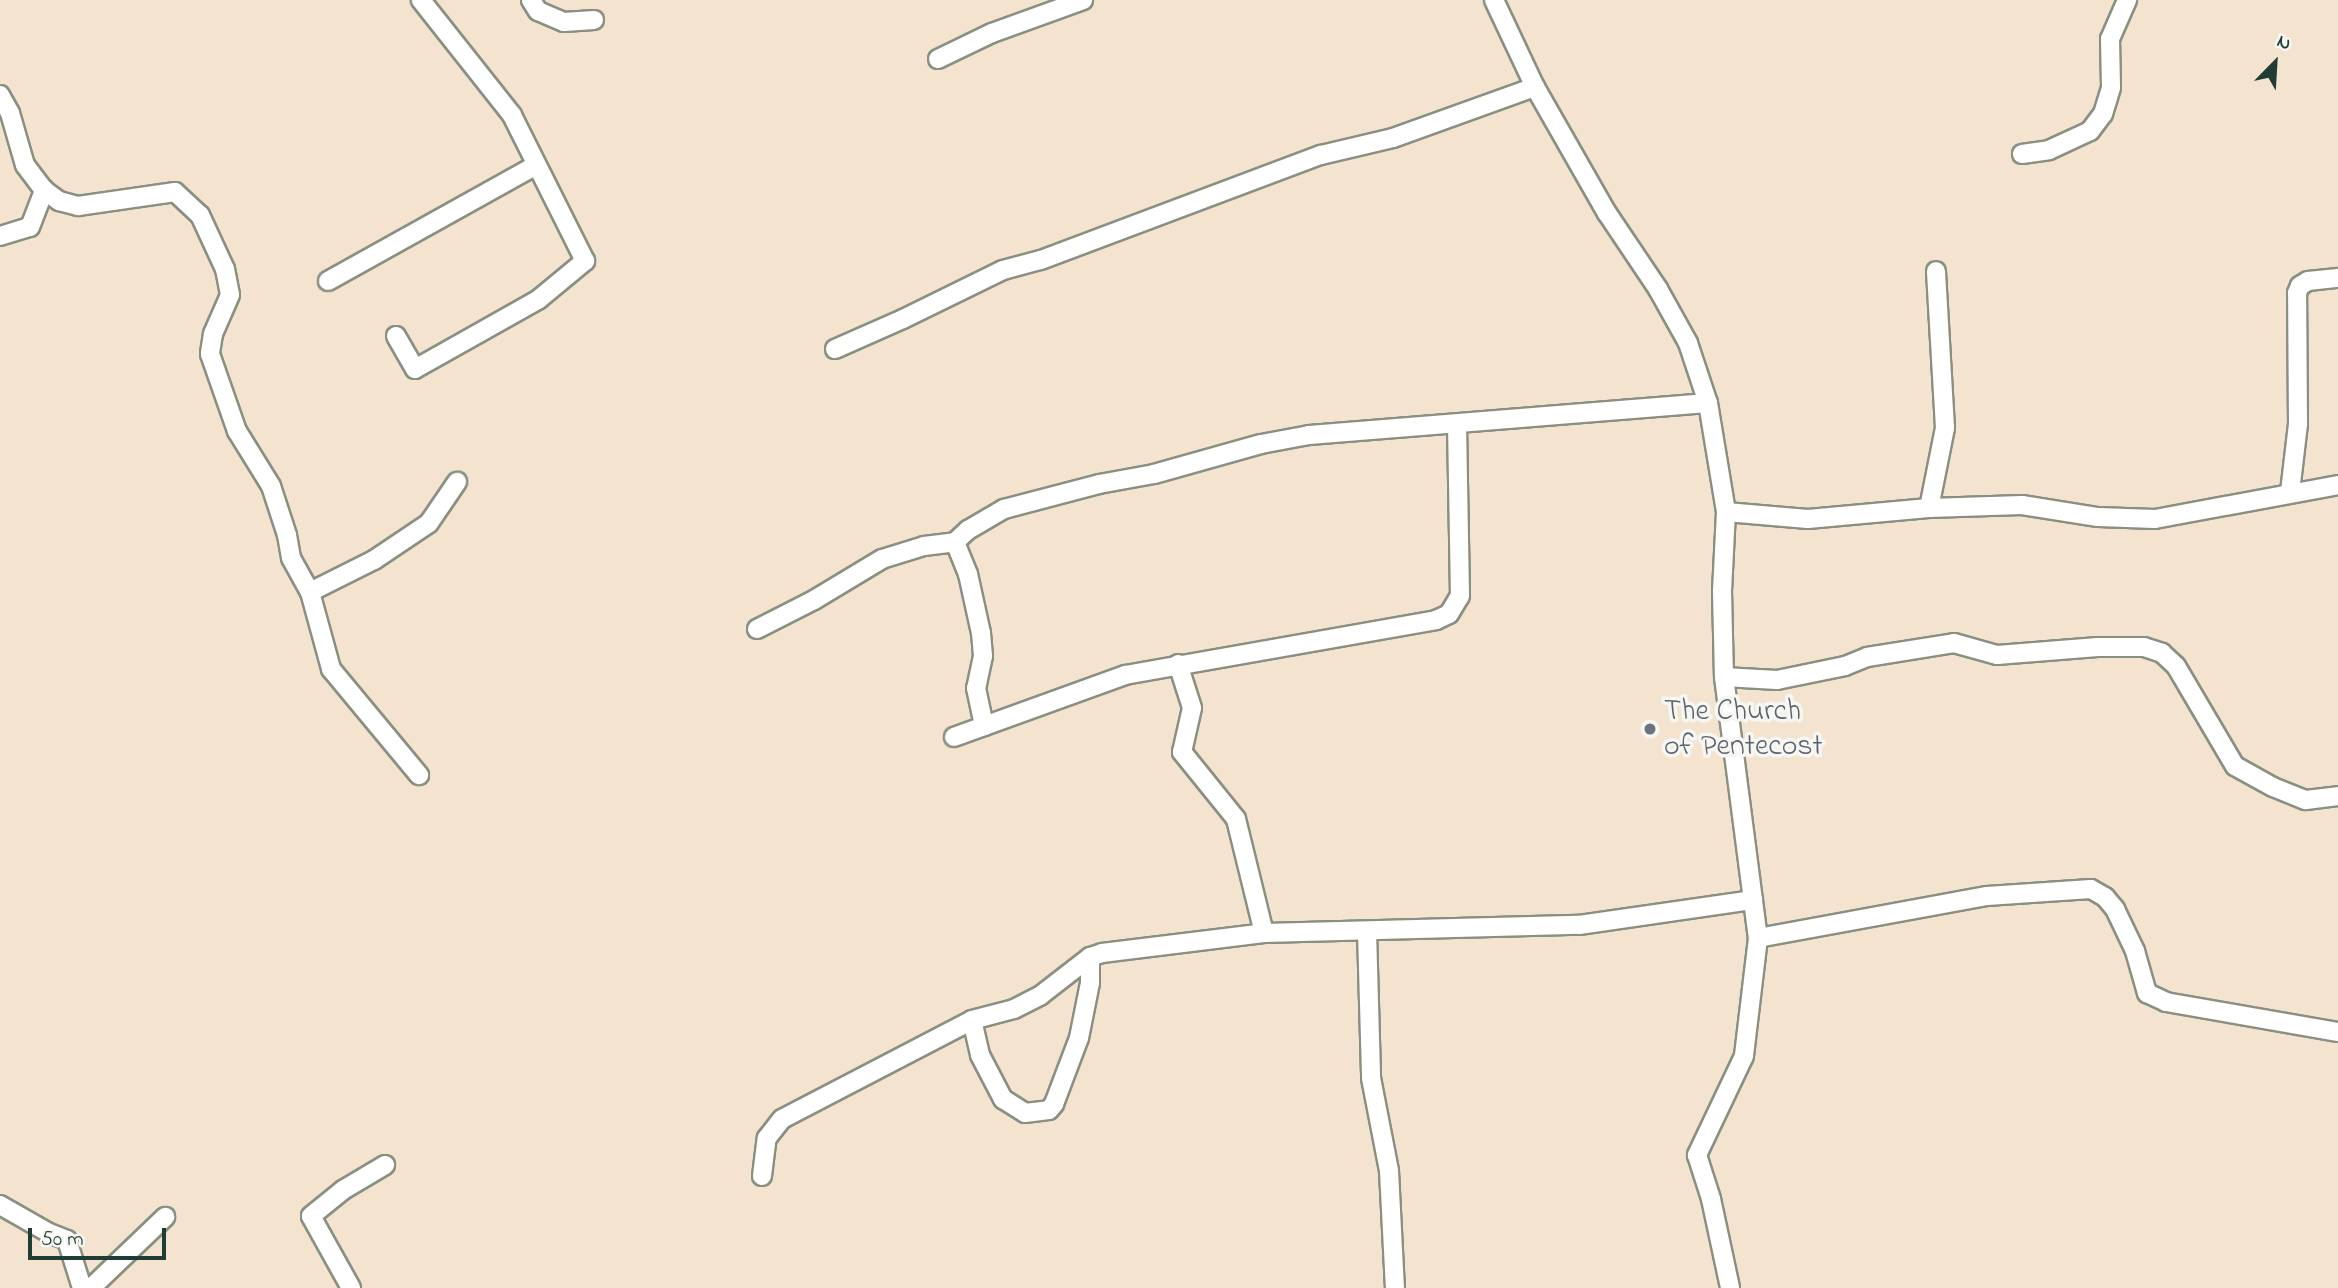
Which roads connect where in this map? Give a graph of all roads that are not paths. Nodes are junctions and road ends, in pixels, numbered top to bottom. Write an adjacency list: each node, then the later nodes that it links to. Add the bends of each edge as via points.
1 (421, 0): 11 (street, via 512,115)
2 (531, 0): 6 (street, via 538,10 564,22)
3 (1083, 0): 7 (street, via 992,33)
4 (1494, 0): 8 (street)
5 (2127, 0): 10 (street, via 2110,38 2111,87 2103,114 2090,131 2049,150)
6 (594, 20)
7 (939, 59)
8 (1535, 86): 18 (street, via 1393,138 1321,155 1041,260 1003,270); 19 (street, via 1607,214 1688,343)
9 (0, 95): 12 (street, via 25,165)
10 (2022, 154)
11 (535, 166): 16 (street); 17 (street, via 585,261 539,299 415,369)
12 (44, 190): 13 (street, via 30,227); 27 (street, via 59,201 78,206 175,192 200,215 225,269 230,296 213,334 210,354 237,431 271,486 291,558)
13 (0, 236)
14 (1936, 271): 24 (street, via 1945,428)
15 (2338, 278): 23 (street, via 2308,281 2297,293 2298,424)
16 (328, 281)
17 (396, 336)
18 (835, 349)
19 (1708, 403): 20 (street); 25 (street)
20 (1457, 424): 26 (street, via 1309,435 1261,444 1004,509); 29 (street, via 1460,596 1449,614 1436,620)
21 (457, 482): 27 (street, via 429,523 374,560)
22 (2338, 485): 23 (street)
23 (2290, 492): 24 (street, via 2155,519 2098,517 2022,505)
24 (1929, 508): 25 (street, via 1808,519)
25 (1726, 512): 30 (street)
26 (955, 542): 28 (street, via 923,545 882,559); 31 (street, via 968,574 981,633 983,656 976,688)
27 (310, 592): 33 (street, via 331,668)
28 (757, 629)
29 (1178, 664): 31 (street, via 1088,686); 37 (street, via 1192,708 1182,752 1236,819)
30 (1724, 677): 34 (street, via 1777,680 1867,657 1954,643 1997,655 2144,647 2162,653 2176,666 2235,766 2306,800); 35 (street)
31 (984, 726): 32 (street)
32 (954, 737)
33 (419, 775)
34 (2338, 796)
35 (1753, 900): 36 (street, via 1579,925); 38 (street)
36 (1367, 932): 37 (street); 49 (street, via 1371,1078 1388,1171)
37 (1264, 933): 39 (street, via 1120,949)
38 (1758, 939): 41 (street, via 1987,897 2091,889 2115,909 2135,951 2147,993 2166,1002); 50 (street, via 1744,1056 1697,1155)
39 (1090, 957): 40 (street, via 1041,995 1014,1009); 40 (street, via 1090,984 1079,1038 1049,1110 1025,1113 1003,1099 980,1055)
40 (972, 1020): 43 (street, via 782,1119 767,1138)
41 (2338, 1032)
42 (385, 1166): 48 (street, via 343,1189 311,1216)
43 (762, 1176)
44 (0, 1205): 46 (street, via 67,1240)
45 (165, 1217): 47 (street)
46 (82, 1288)
47 (91, 1288)
48 (351, 1288)
49 (1395, 1288)
50 (1730, 1288)

